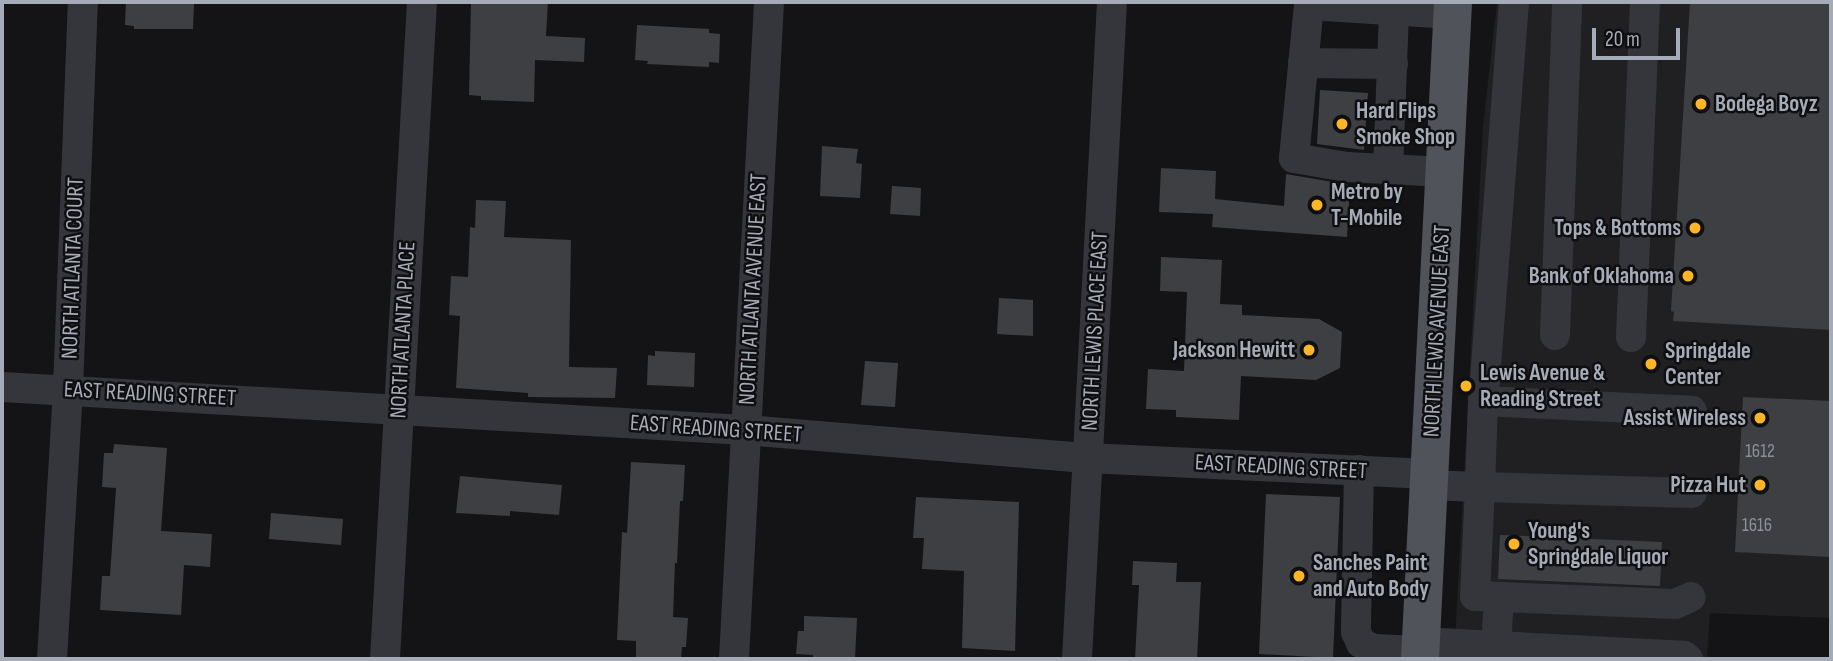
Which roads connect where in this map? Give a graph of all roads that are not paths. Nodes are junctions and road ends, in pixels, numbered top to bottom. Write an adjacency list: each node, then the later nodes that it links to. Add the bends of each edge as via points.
1 (83, 2): 18 (street, NORTH ATLANTA COURT)
2 (422, 2): 20 (street, NORTH ATLANTA PLACE)
3 (769, 2): 22 (street, NORTH ATLANTA AVENUE EAST)
4 (1112, 2): 23 (street, NORTH LEWIS PLACE EAST)
5 (1514, 2): 19 (street)
6 (1567, 2): 15 (street)
7 (1645, 2): 16 (street)
8 (1309, 4): 10 (street); 11 (street)
9 (1452, 8): 10 (street); 14 (main road, NORTH LEWIS AVENUE EAST)
10 (1394, 11): 12 (street)
11 (1303, 63): 12 (street); 13 (street, via 1294,158)
12 (1393, 65): 13 (street)
13 (1388, 169): 14 (street)
14 (1446, 172): 25 (main road, NORTH LEWIS AVENUE EAST)
15 (1555, 335)
16 (1631, 337)
17 (2, 387): 18 (street, EAST READING STREET)
18 (68, 389): 20 (street, EAST READING STREET); 32 (street, NORTH ATLANTA COURT)
19 (1483, 401): 21 (street); 26 (street)
20 (399, 410): 22 (street, EAST READING STREET); 33 (street, NORTH ATLANTA PLACE)
21 (1692, 411)
22 (746, 430): 23 (street, EAST READING STREET); 34 (street, NORTH ATLANTA AVENUE EAST)
23 (1088, 458): 24 (street, EAST READING STREET); 35 (street, NORTH LEWIS PLACE EAST)
24 (1359, 470): 25 (street, EAST READING STREET); 31 (street, via 1356,632 1361,643 1374,649)
25 (1429, 480): 26 (street, EAST READING STREET); 31 (main road, NORTH LEWIS AVENUE EAST)
26 (1480, 487): 27 (street, EAST READING STREET); 28 (street, via 1475,596)
27 (1692, 493)
28 (1499, 597): 29 (street, via 1675,604); 30 (street)
29 (1691, 597)
30 (1496, 646): 31 (street); 36 (street)
31 (1420, 651)
32 (52, 659)
33 (384, 659)
34 (734, 659)
35 (1077, 659)
36 (1688, 659)

